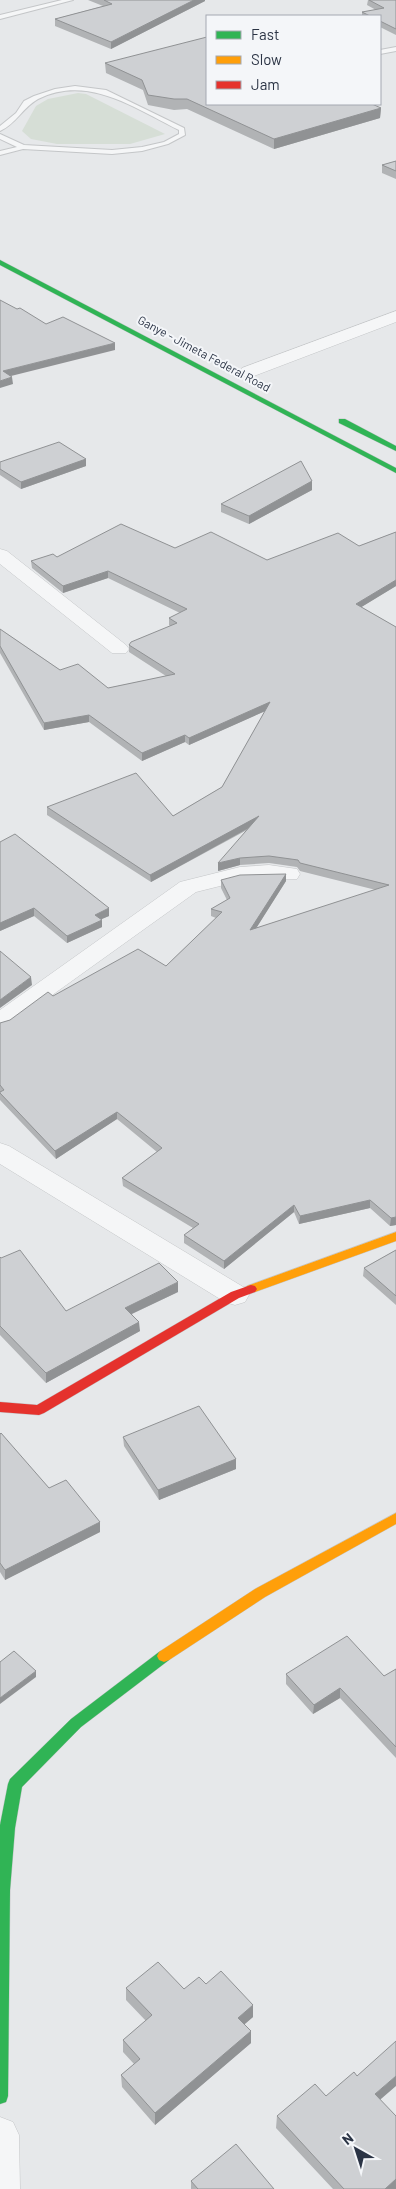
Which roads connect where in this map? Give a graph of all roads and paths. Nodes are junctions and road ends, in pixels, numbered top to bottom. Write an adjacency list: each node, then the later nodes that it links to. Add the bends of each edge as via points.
1 (70, 0): 2 (lane)
2 (0, 17)
3 (396, 49): 4 (lane)
4 (381, 52)
5 (0, 129): 7 (lane, via 27,102 50,93 91,88 104,91 182,130 182,135 166,143 142,149 112,152)
6 (0, 136): 7 (lane)
7 (23, 147): 8 (lane)
8 (0, 153)
9 (0, 262): 11 (main road, Ganye - Jimeta Federal Road)
10 (0, 267): 11 (main road)
11 (14, 270): 18 (main road, Ganye - Jimeta Federal Road)
12 (396, 316): 13 (street)
13 (243, 370): 14 (main road, Ganye - Jimeta Federal Road)
14 (265, 381)
15 (335, 417): 16 (main road)
16 (396, 449)
17 (396, 460): 18 (main road)
18 (385, 465): 19 (main road, Ganye - Jimeta Federal Road)
19 (396, 471)
20 (0, 555): 21 (street)
21 (119, 649)
22 (288, 874): 23 (street, via 240,874 188,887)
23 (0, 1020)
24 (0, 1152): 26 (street)
25 (396, 1236): 26 (main road)
26 (235, 1295): 27 (main road, via 39,1410)
27 (0, 1407)
28 (396, 1518): 29 (main road, via 260,1593 145,1668)
29 (7, 1782): 30 (main road, via 2,1890)
30 (0, 2096)
31 (0, 2135): 32 (street)
32 (0, 2189)

